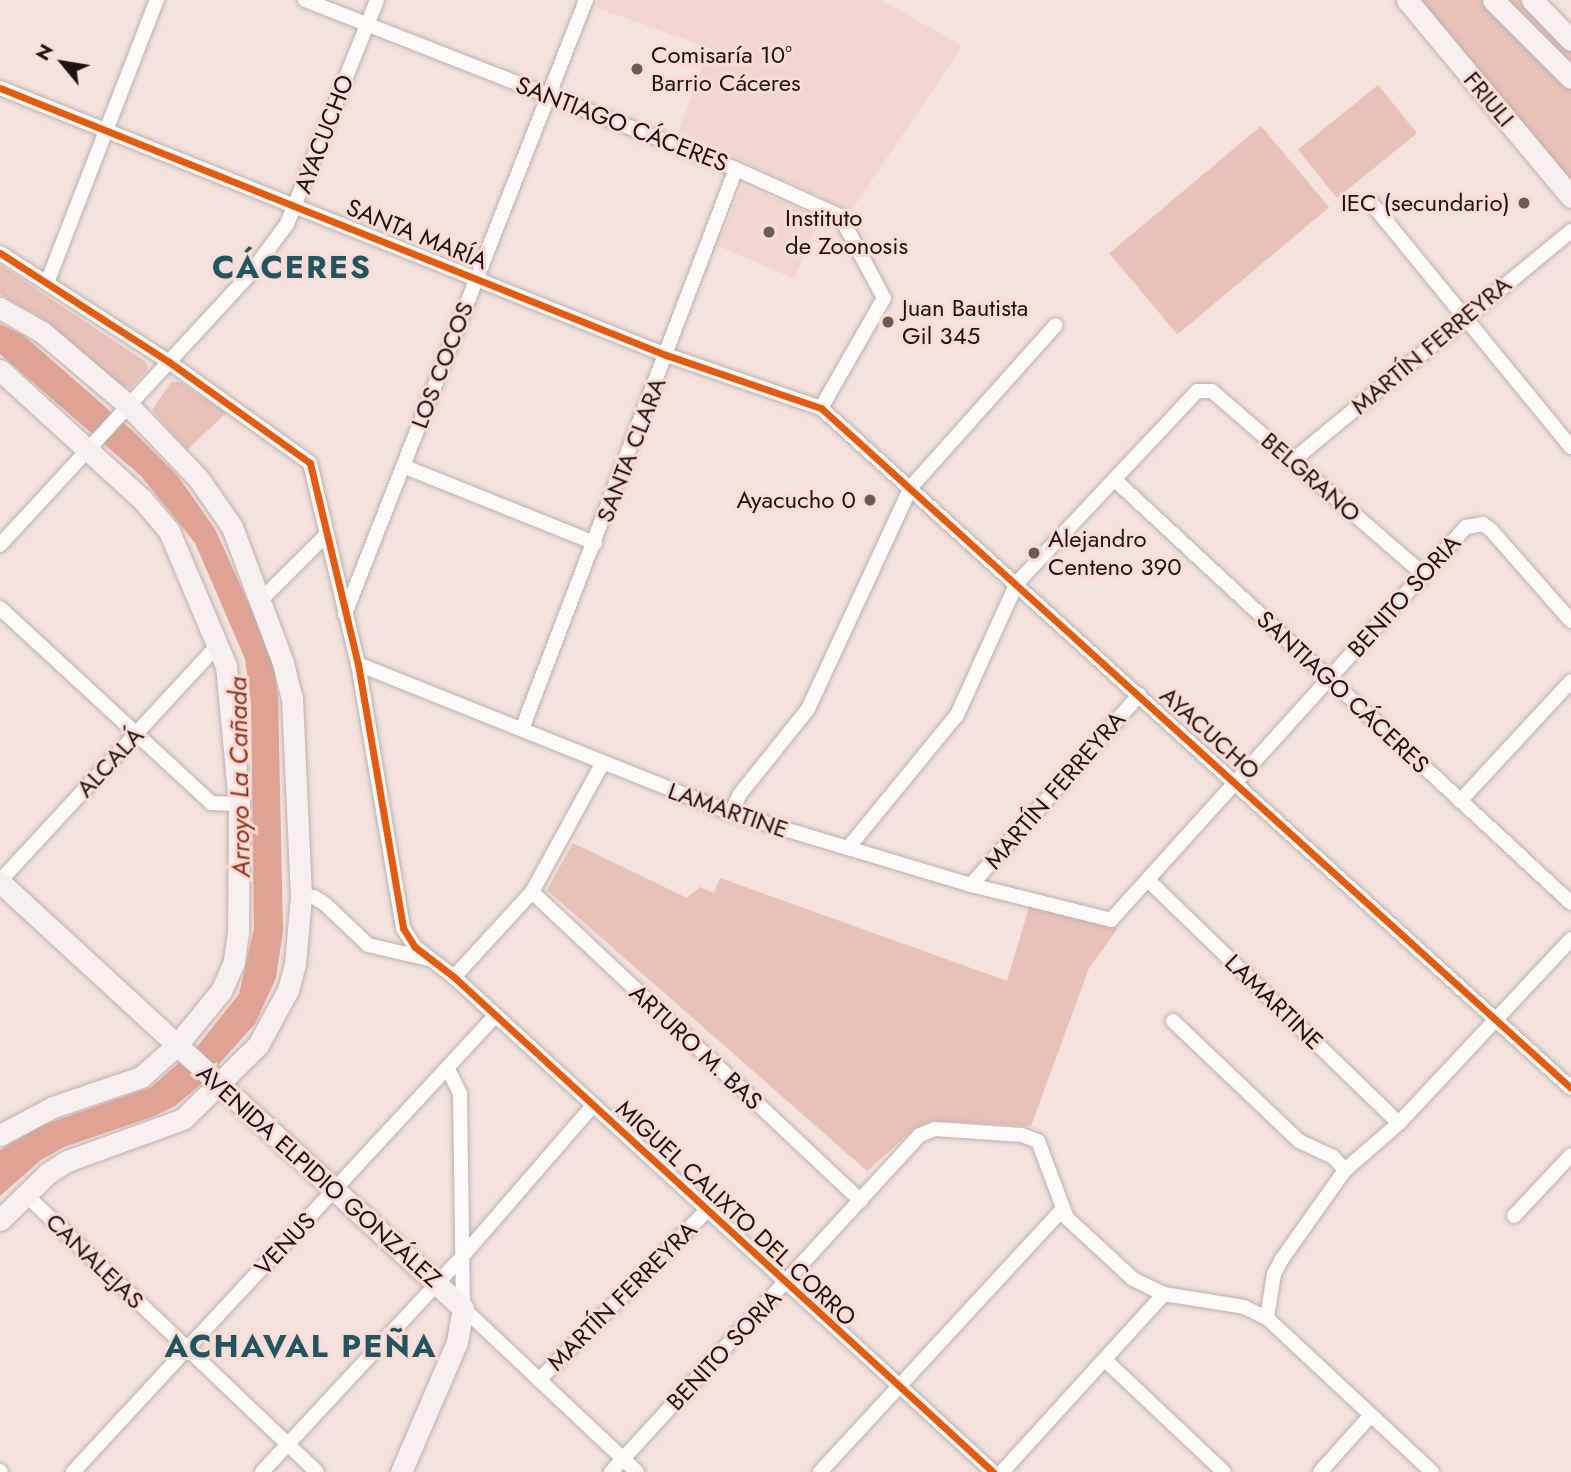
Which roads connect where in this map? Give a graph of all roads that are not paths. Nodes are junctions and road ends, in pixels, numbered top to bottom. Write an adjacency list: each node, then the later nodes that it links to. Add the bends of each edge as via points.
1 (157, 0): 13 (street)
2 (304, 0): 8 (street, SANTIAGO CÁCERES)
3 (377, 0): 8 (street, AYACUCHO)
4 (586, 0): 12 (street, LOS COCOS)
5 (1407, 0): 15 (main road, FRIULI)
6 (1493, 0): 10 (main road)
7 (1531, 0): 9 (main road)
8 (367, 24): 12 (street, SANTIAGO CÁCERES); 17 (street, AYACUCHO)
9 (1571, 40)
10 (1571, 78)
11 (0, 88): 13 (street, SANTA MARÍA)
12 (548, 95): 14 (street, SANTIAGO CÁCERES); 20 (street, LOS COCOS)
13 (106, 130): 17 (street, SANTA MARÍA); 21 (street)
14 (736, 169): 25 (street, SANTA CLARA); 29 (street, SANTIAGO CÁCERES, via 841,216 880,287 881,308)
15 (1571, 197)
16 (1372, 204): 23 (street)
17 (296, 206): 20 (street, SANTA MARÍA); 26 (street, AYACUCHO, via 250,274)
18 (1571, 231): 23 (street, MARTÍN FERREYRA)
19 (0, 253): 21 (street, MIGUEL CALIXTO DEL CORRO)
20 (476, 278): 25 (street, SANTA MARÍA); 33 (street, LOS COCOS)
21 (47, 283): 26 (street, MIGUEL CALIXTO DEL CORRO)
22 (0, 308): 28 (main road, via 42,332)
23 (1464, 317): 31 (street); 32 (street, MARTÍN FERREYRA)
24 (1056, 324): 35 (street)
25 (666, 355): 29 (street, SANTA MARÍA); 37 (street, SANTA CLARA)
26 (169, 362): 28 (street, AYACUCHO); 36 (street, MIGUEL CALIXTO DEL CORRO, via 310,463)
27 (0, 370): 30 (main road)
28 (126, 408): 30 (street, AYACUCHO); 41 (main road, via 225,513)
29 (821, 408): 35 (street, AYACUCHO)
30 (92, 445): 38 (street, AYACUCHO); 45 (main road, via 169,531)
31 (1571, 447)
32 (1292, 461): 34 (street, BELGRANO, via 1212,391 1197,391); 39 (street, BELGRANO)
33 (403, 466): 37 (street); 44 (street, LOS COCOS)
34 (1115, 480): 40 (street); 47 (street, SANTIAGO CÁCERES)
35 (911, 487): 40 (street, AYACUCHO); 56 (street, via 808,709 740,794)
36 (327, 534): 41 (street); 44 (street, MIGUEL CALIXTO DEL CORRO)
37 (595, 543): 50 (street, SANTA CLARA)
38 (0, 545)
39 (1423, 574): 43 (street, BENITO SORIA, via 1475,523 1491,530); 47 (street, BENITO SORIA)
40 (1017, 583): 49 (street, AYACUCHO); 57 (street, via 957,715)
41 (260, 601): 62 (main road, via 286,671 295,722)
42 (0, 608): 51 (street)
43 (1568, 611)
44 (345, 614): 46 (street, MIGUEL CALIXTO DEL CORRO)
45 (220, 643): 51 (street, ALCALÁ); 55 (main road, via 229,683)
46 (358, 664): 50 (street, LAMARTINE); 66 (street, MIGUEL CALIXTO DEL CORRO, via 403,928)
47 (1330, 679): 53 (street, BENITO SORIA); 54 (street, SANTIAGO CÁCERES)
48 (1571, 681): 54 (street)
49 (1139, 695): 53 (street, AYACUCHO); 60 (street, MARTÍN FERREYRA)
50 (523, 729): 52 (street, LAMARTINE)
51 (137, 732): 55 (street, via 211,803); 58 (street, ALCALÁ)
52 (602, 764): 56 (street, LAMARTINE); 61 (street)
53 (1237, 783): 59 (street, BENITO SORIA); 69 (street, AYACUCHO)
54 (1460, 801): 63 (street, SANTIAGO CÁCERES)
55 (239, 804): 71 (main road, via 234,962 221,991)
56 (731, 813): 57 (street, LAMARTINE)
57 (848, 848): 60 (street, LAMARTINE)
58 (0, 881): 71 (main road, AVENIDA ELPIDIO GONZÁLEZ)
59 (1149, 881): 64 (street, BENITO SORIA); 76 (street, LAMARTINE)
60 (971, 885): 64 (street, LAMARTINE)
61 (532, 892): 67 (street); 82 (street, ARTURO M. BAS)
62 (300, 897): 66 (street, MIGUEL CALIXTO DEL CORRO, via 314,897 325,904 368,945); 73 (main road, via 295,964 279,1011 258,1045)
63 (1571, 904)
64 (1111, 920)
65 (1571, 939): 69 (street)
66 (429, 959): 67 (street, MIGUEL CALIXTO DEL CORRO)
67 (454, 977): 68 (street, MIGUEL CALIXTO DEL CORRO)
68 (495, 1016): 72 (street, VENUS); 75 (street, MIGUEL CALIXTO DEL CORRO)
69 (1496, 1020): 74 (street, AYACUCHO); 76 (street)
70 (1173, 1021): 79 (street, via 1299,1141 1333,1157)
71 (179, 1049): 73 (main road, AVENIDA ELPIDIO GONZÁLEZ); 77 (main road, via 134,1081 53,1107)
72 (448, 1069): 80 (street, VENUS); 87 (street, via 460,1094)
73 (215, 1082): 80 (main road, AVENIDA ELPIDIO GONZÁLEZ); 81 (main road, via 183,1119 67,1161)
74 (1571, 1088)
75 (592, 1107): 84 (street, MIGUEL CALIXTO DEL CORRO); 87 (street)
76 (1399, 1123): 79 (street)
77 (0, 1135)
78 (1571, 1155): 85 (street)
79 (1346, 1170): 92 (street, via 1278,1266)
80 (336, 1188): 88 (main road, AVENIDA ELPIDIO GONZÁLEZ); 93 (street, VENUS)
81 (25, 1194): 86 (main road); 93 (street, CANALEJAS)
82 (861, 1201): 83 (street, BENITO SORIA, via 920,1135 935,1129 1029,1136 1043,1151); 89 (street, BENITO SORIA)
83 (1063, 1209): 90 (street, via 1074,1227 1132,1279); 96 (street)
84 (705, 1212): 89 (street, MIGUEL CALIXTO DEL CORRO); 95 (street, MARTÍN FERREYRA)
85 (1514, 1216)
86 (0, 1220)
87 (461, 1258): 88 (street); 91 (street)
88 (437, 1283): 91 (main road, AVENIDA ELPIDIO GONZÁLEZ); 98 (street)
89 (784, 1285): 96 (street, MIGUEL CALIXTO DEL CORRO); 99 (street, BENITO SORIA)
90 (1164, 1294): 92 (street, via 1244,1307); 94 (street)
91 (463, 1308): 95 (street, AVENIDA ELPIDIO GONZÁLEZ); 103 (main road, via 457,1342)
92 (1267, 1318): 97 (street)
93 (187, 1350): 98 (street, CANALEJAS); 100 (street, VENUS)
94 (1105, 1360): 108 (street); 109 (street)
95 (539, 1380): 99 (street, AVENIDA ELPIDIO GONZÁLEZ)
96 (898, 1387): 106 (street); 107 (street, MIGUEL CALIXTO DEL CORRO)
97 (1371, 1415): 110 (street); 111 (street)
98 (287, 1444): 101 (street); 102 (street, CANALEJAS)
99 (624, 1459): 104 (street, BENITO SORIA); 105 (street, AVENIDA ELPIDIO GONZÁLEZ)
100 (74, 1472)
101 (262, 1472)
102 (317, 1472)
103 (401, 1472)
104 (611, 1472)
105 (637, 1472)
106 (820, 1472)
107 (993, 1472)
108 (1002, 1472)
109 (1224, 1472)
110 (1320, 1472)
111 (1432, 1472)

